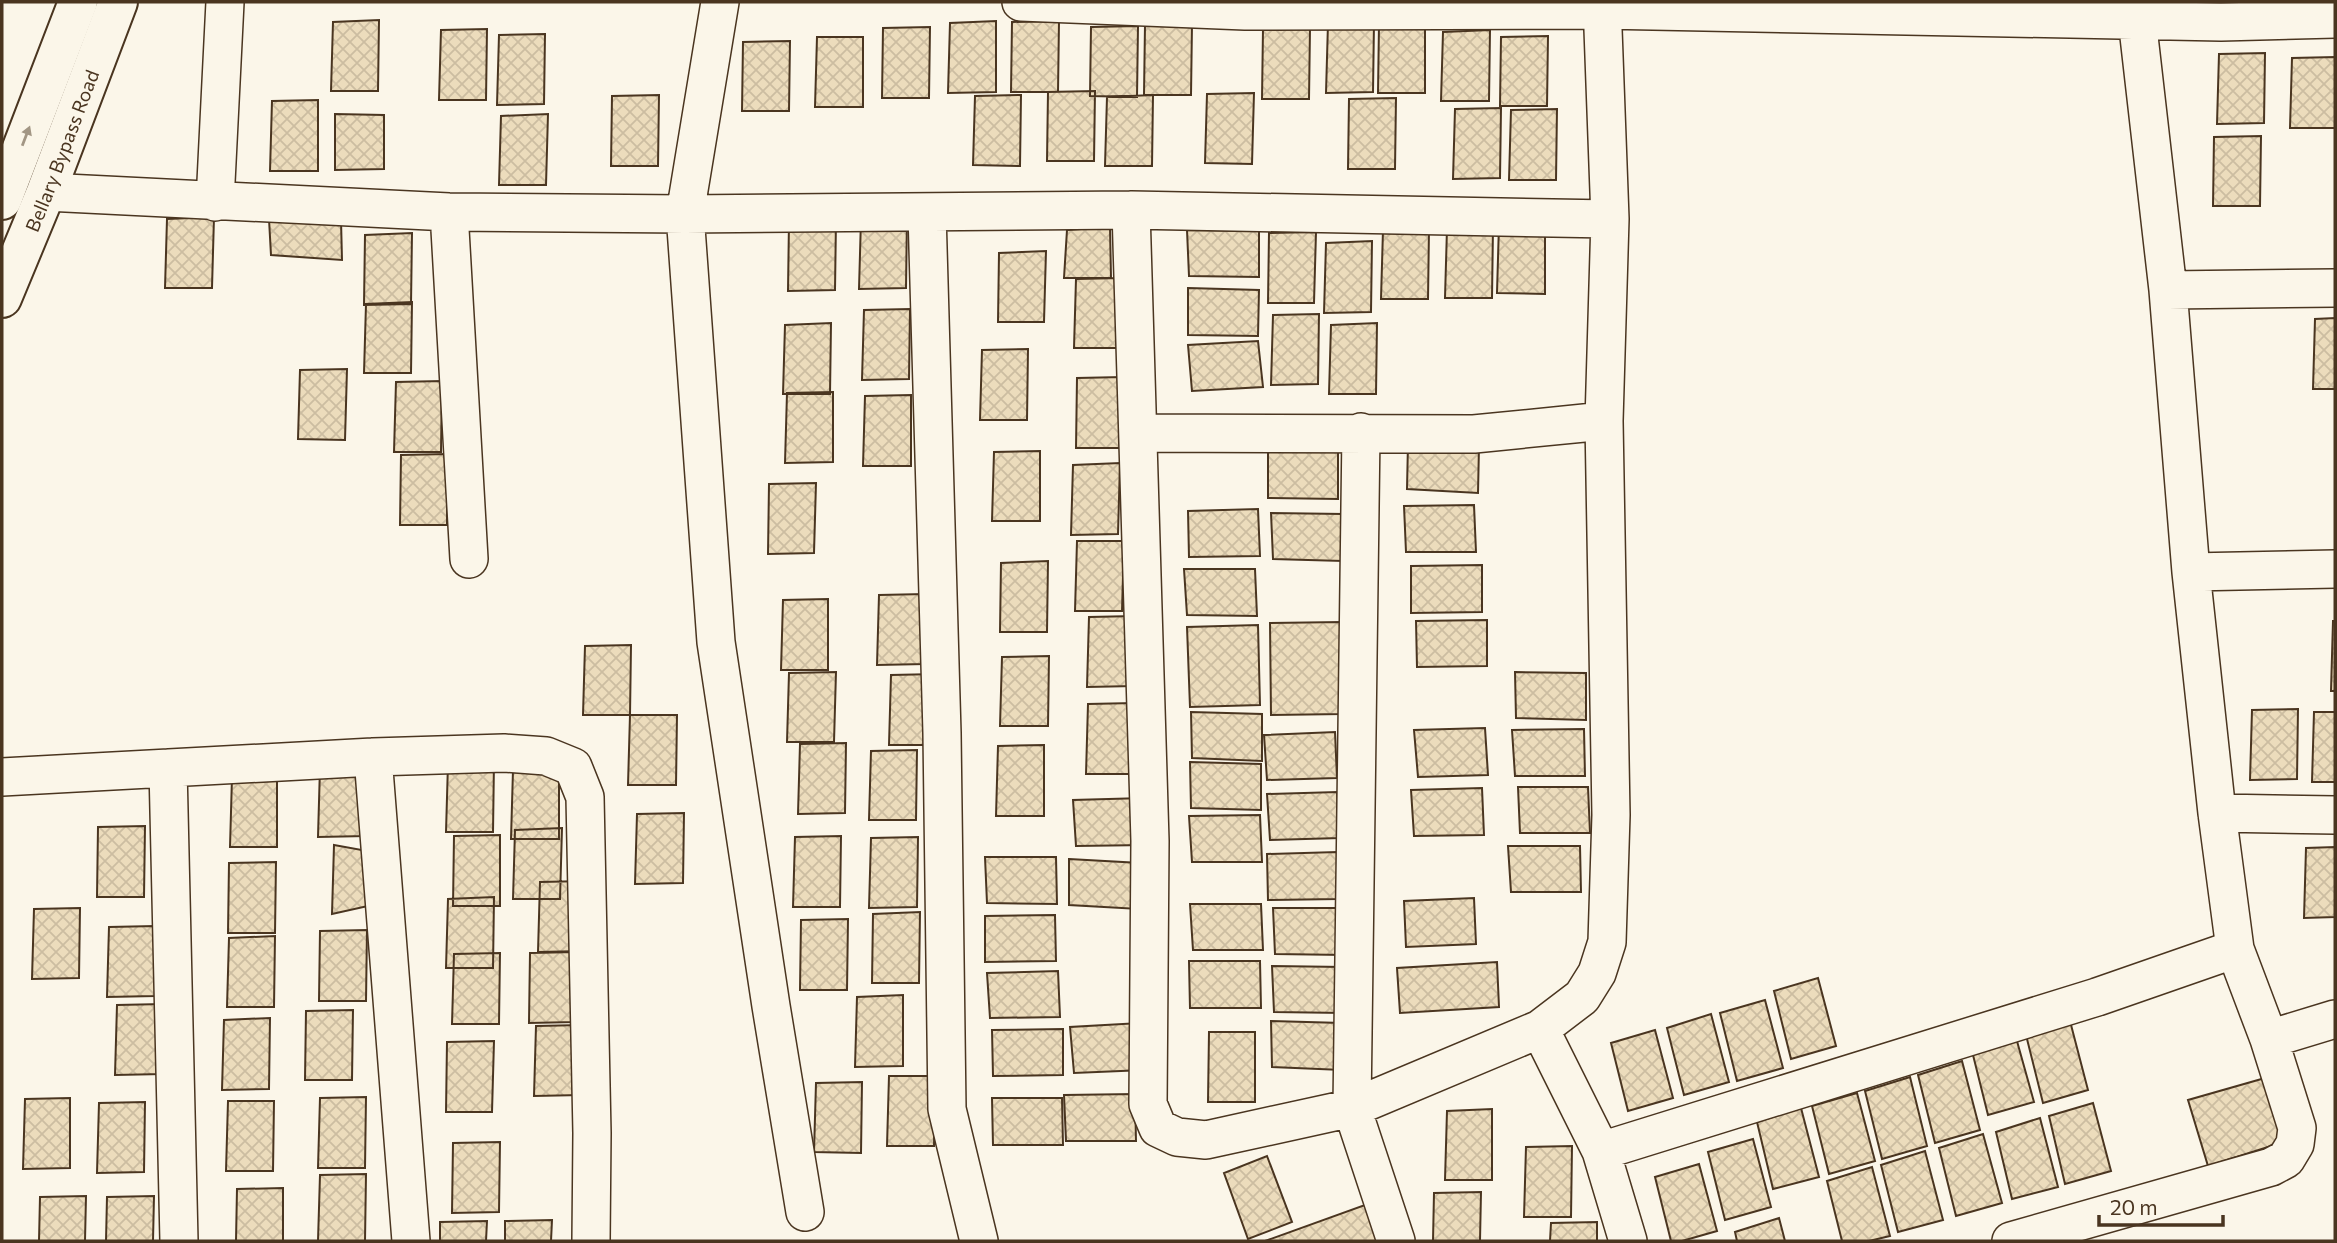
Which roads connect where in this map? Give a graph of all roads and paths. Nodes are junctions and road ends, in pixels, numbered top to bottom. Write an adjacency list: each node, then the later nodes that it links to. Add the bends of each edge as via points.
1 (78, 2): 10 (street, Bellary Bypass Road, one-way to 1)
2 (118, 2): 9 (street, Bellary Bypass Road)
3 (225, 2): 11 (street)
4 (720, 2): 15 (street)
5 (1021, 2): 6 (street, via 1245,11)
6 (1602, 6): 7 (street); 16 (street)
7 (2137, 19): 8 (street); 18 (street)
8 (2335, 19)
9 (46, 192): 11 (street); 19 (street, Bellary Bypass Road)
10 (2, 200)
11 (215, 202): 13 (street)
12 (1132, 210): 14 (street); 16 (street); 22 (street)
13 (449, 212): 15 (street); 23 (street)
14 (927, 213): 15 (street); 41 (street, via 947,1110)
15 (685, 214): 37 (street, via 716,642)
16 (1610, 219): 20 (street)
17 (2335, 288): 18 (street)
18 (2168, 290): 25 (street)
19 (2, 298)
20 (1604, 421): 21 (street, via 1474,434); 33 (street, via 1611,815 1607,942 1597,973 1582,997)
21 (1361, 432): 22 (street); 35 (street)
22 (1138, 433): 35 (street, via 1150,841 1148,1104 1158,1128 1177,1137 1206,1140)
23 (470, 559)
24 (2335, 569): 25 (street)
25 (2191, 572): 29 (street)
26 (373, 757): 27 (street); 39 (street); 40 (street, via 514,754 547,756 573,767 585,797)
27 (168, 768): 28 (street); 38 (street)
28 (2, 777)
29 (2217, 813): 30 (street); 31 (street)
30 (2335, 815)
31 (2235, 949): 34 (street); 36 (street, via 2097,997)
32 (2335, 1019): 34 (street)
33 (1540, 1029): 35 (street); 36 (street)
34 (2269, 1039): 44 (street, via 2297,1128 2286,1159 2272,1167)
35 (1352, 1108): 42 (street)
36 (1601, 1151): 43 (street)
37 (805, 1212)
38 (179, 1241)
39 (411, 1241)
40 (591, 1241)
41 (979, 1241)
42 (1396, 1241)
43 (1628, 1241)
44 (2011, 1241)

